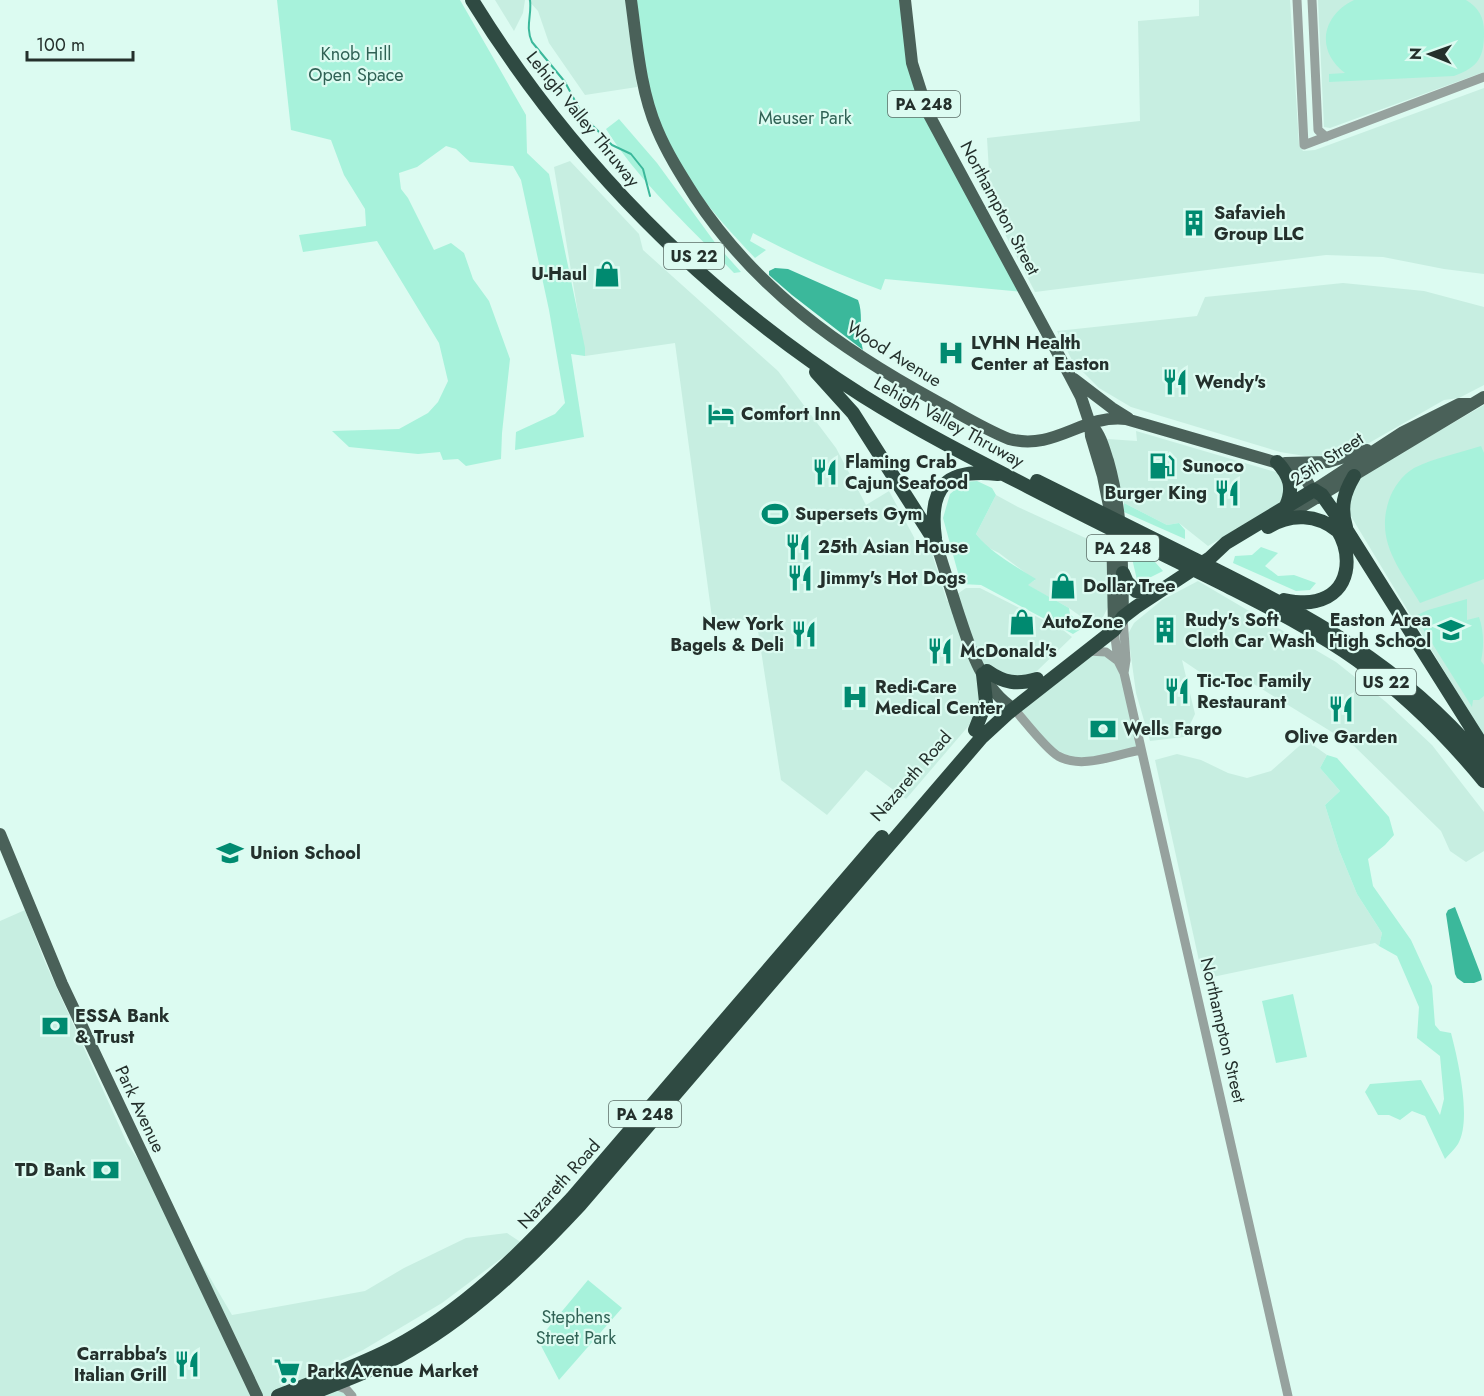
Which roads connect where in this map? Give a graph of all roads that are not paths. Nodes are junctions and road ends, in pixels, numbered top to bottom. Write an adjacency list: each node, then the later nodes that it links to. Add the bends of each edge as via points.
1 (472, 0): 9 (highway, Lehigh Valley Thruway / US 22, via 545,106 617,191 705,278)
2 (481, 0): 21 (highway, Lehigh Valley Thruway / US 22, via 529,70 601,161 653,218 740,296 817,355 898,408)
3 (631, 0): 14 (main road, Wood Avenue, via 645,90 664,145 715,224 776,292 855,353 1001,436 1025,443 1040,442)
4 (905, 0): 10 (main road, Northampton Street / PA 248, via 910,56 925,105)
5 (1298, 0): 8 (street, via 1304,145)
6 (1312, 0): 8 (street, via 1318,130)
7 (1484, 77): 8 (street)
8 (1326, 136)
9 (796, 350): 17 (highway, Lehigh Valley Thruway / US 22, via 896,416); 24 (highway, via 853,413)
10 (1070, 376): 13 (main road); 14 (main road, Northampton Street / PA 248)
11 (1484, 397): 12 (main road, 25th Street)
12 (1471, 404): 15 (main road, 25th Street, via 1459,404); 18 (main road, 25th Street)
13 (1135, 421): 14 (main road, Wood Avenue, via 1108,418); 16 (main road, Wood Avenue)
14 (1090, 424): 26 (main road, Northampton Street / PA 248, via 1099,433 1113,480); 29 (main road, Northampton Street / PA 248, via 1112,521)
15 (1382, 444): 16 (main road, via 1328,462); 19 (main road, 25th Street)
16 (1277, 462): 19 (main road, Wood Avenue, via 1301,474); 20 (highway, via 1290,482)
17 (1010, 476): 21 (highway, Lehigh Valley Thruway / US 22); 24 (highway, via 968,472 945,484 934,505)
18 (1354, 476): 19 (main road, 25th Street); 23 (highway, via 1343,502)
19 (1318, 494): 20 (highway, 25th Street); 22 (main road, 25th Street); 23 (highway)
20 (1287, 506): 25 (highway, 25th Street, via 1226,543)
21 (1103, 519): 25 (highway, Lehigh Valley Thruway / US 22, via 1186,561)
22 (1280, 520): 23 (highway, via 1314,518); 25 (highway, 25th Street)
23 (1342, 530): 28 (highway, via 1348,564 1334,592 1311,602); 37 (highway)
24 (936, 543): 32 (main road, via 969,647)
25 (1208, 567): 27 (highway, 25th Street); 28 (highway, Lehigh Valley Thruway / US 22); 40 (highway, Lehigh Valley Thruway / US 22, via 1377,675 1434,726)
26 (1123, 573): 27 (highway, via 1136,591); 29 (main road, Northampton Street / PA 248)
27 (1156, 592): 29 (highway, 25th Street)
28 (1273, 598): 39 (highway, Lehigh Valley Thruway / US 22, via 1341,637 1383,667 1442,718)
29 (1117, 622): 30 (highway, Nazareth Road / PA 248); 31 (street, Northampton Street); 33 (street, Northampton Street); 34 (highway, Nazareth Road / PA 248)
30 (1086, 652): 31 (street, via 1106,652); 35 (highway, Nazareth Road / PA 248)
31 (1118, 661): 33 (street, Northampton Street)
32 (985, 672): 34 (highway, via 1010,683); 35 (main road); 36 (highway, via 986,702)
33 (1124, 673): 38 (street, Northampton Street)
34 (1036, 679): 35 (highway, Nazareth Road / PA 248)
35 (1010, 704): 36 (highway, Nazareth Road / PA 248); 38 (street, via 1064,759 1089,760); 42 (highway, Nazareth Road / PA 248, via 538,1250 443,1328 398,1356)
36 (975, 730): 44 (highway, Nazareth Road / PA 248, via 531,1243 484,1285 406,1340)
37 (1484, 748)
38 (1141, 750): 47 (street, Northampton Street)
39 (1484, 763)
40 (1484, 782)
41 (0, 834): 43 (main road, Park Avenue, via 62,984)
42 (330, 1386): 45 (highway, Nazareth Road / PA 248); 46 (street, via 344,1387)
43 (257, 1396)
44 (278, 1396)
45 (305, 1396)
46 (352, 1396)
47 (1288, 1396)

